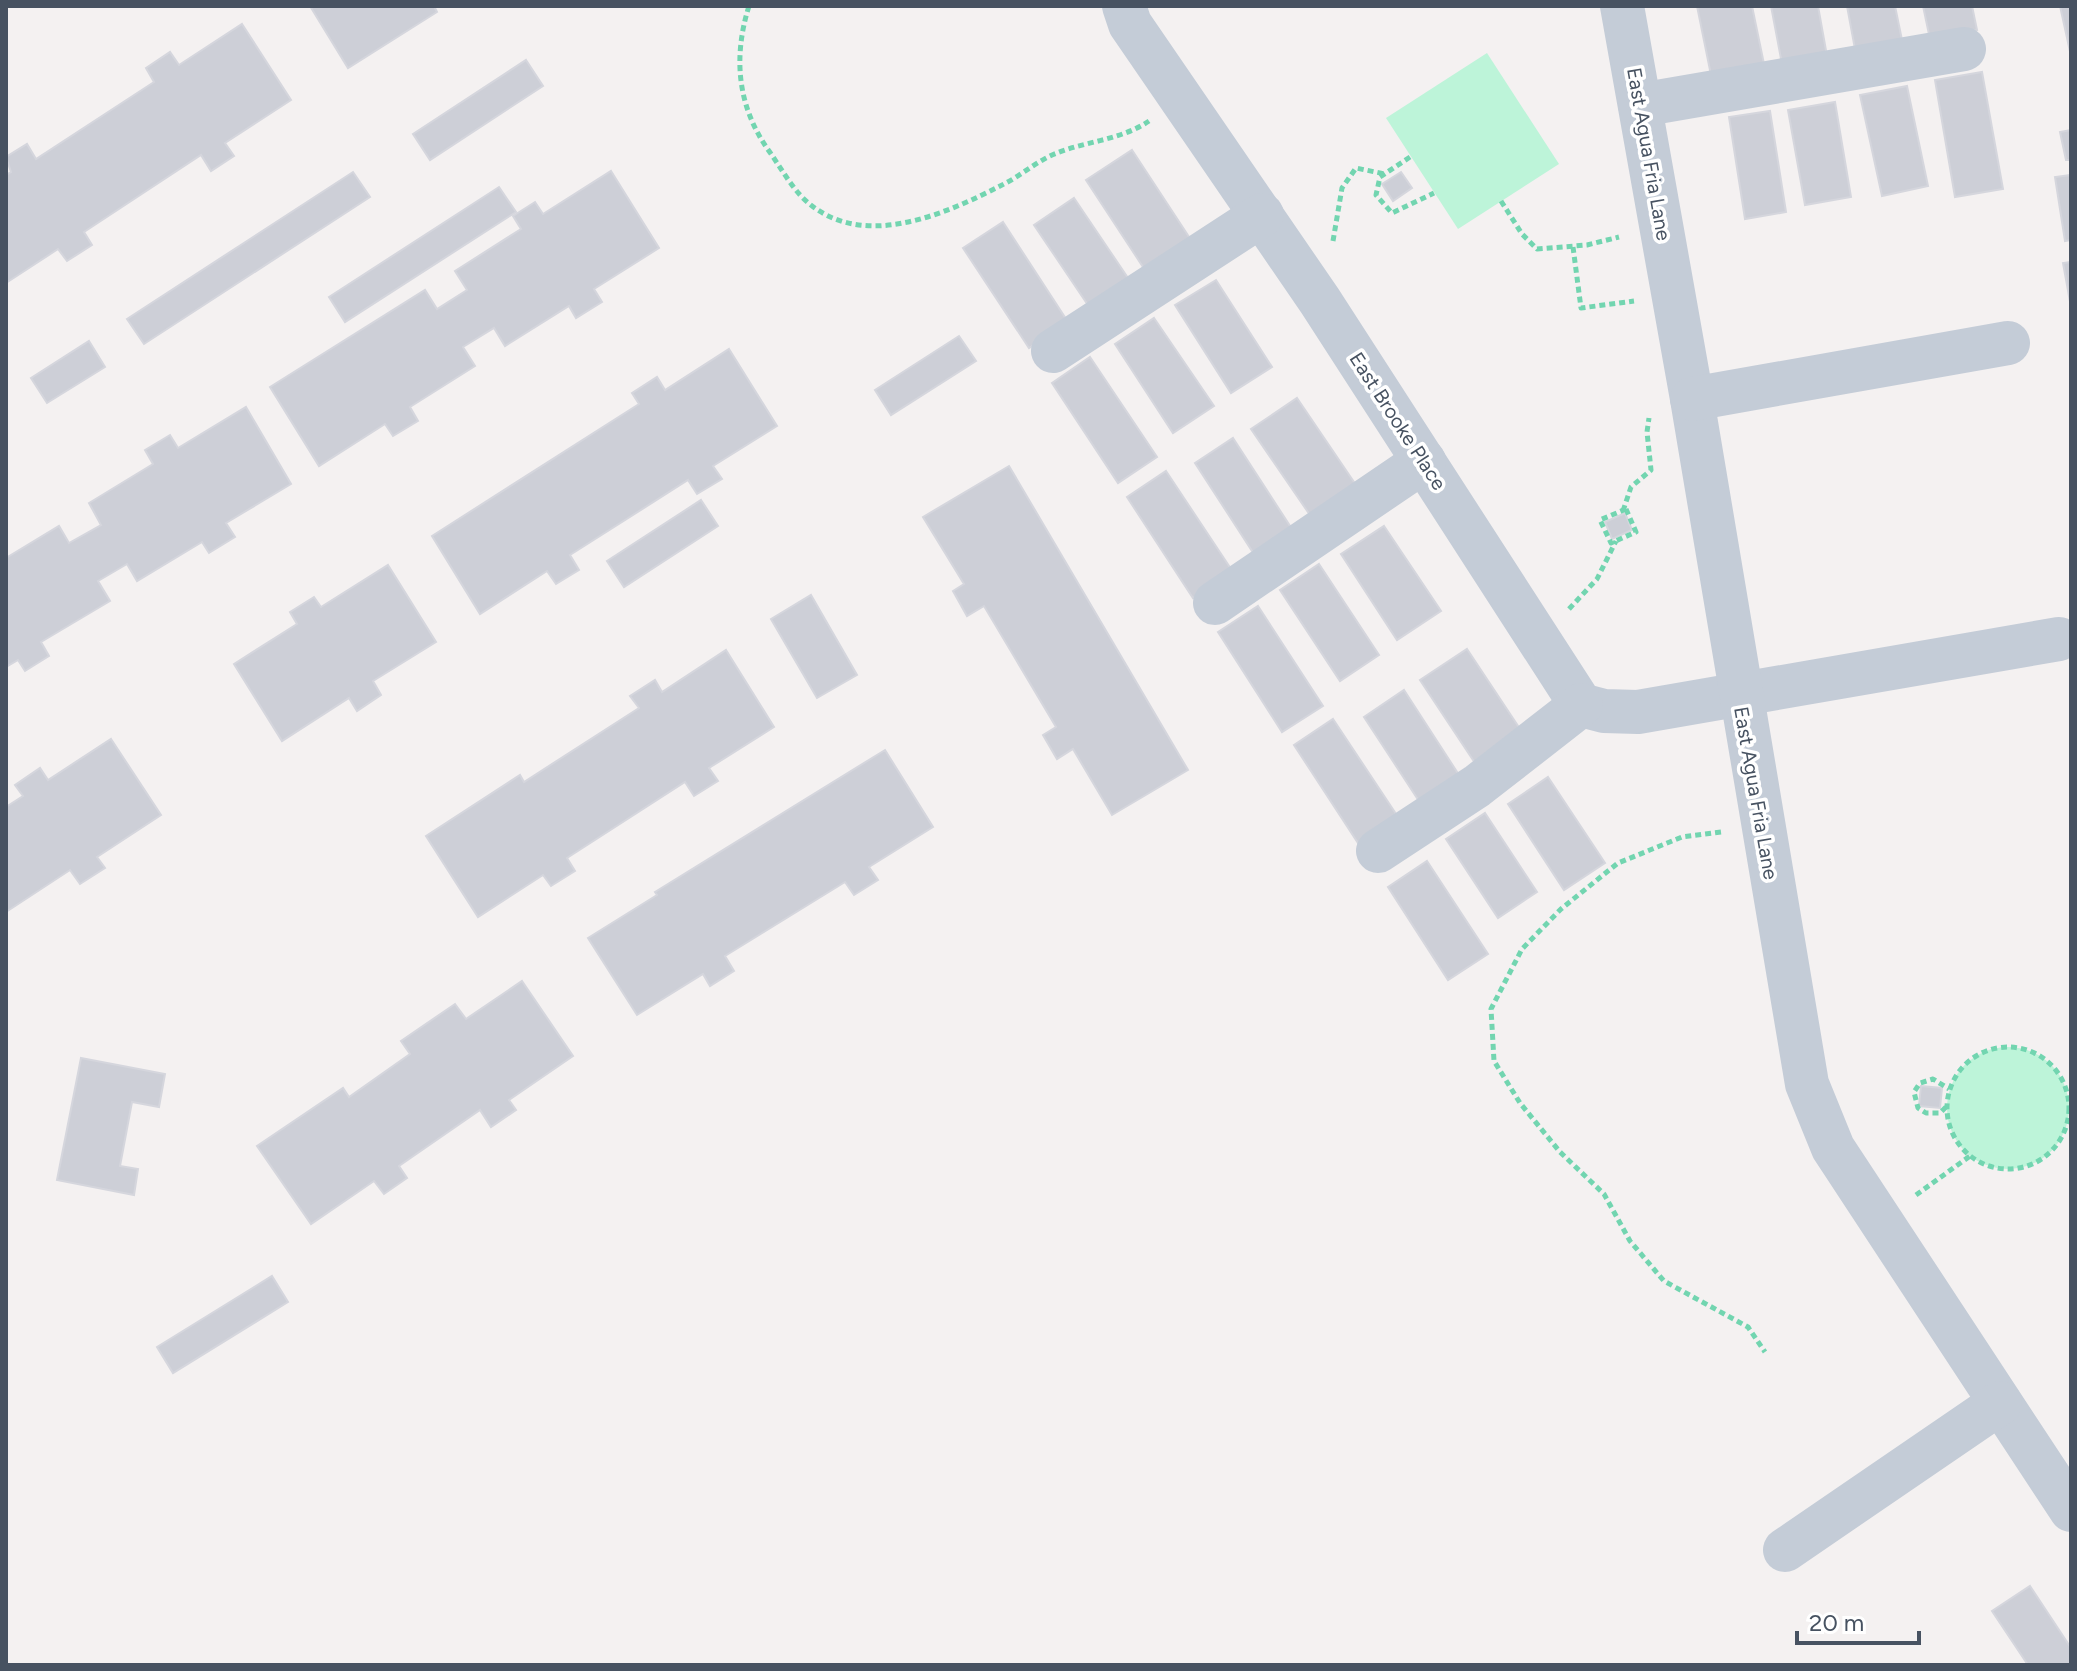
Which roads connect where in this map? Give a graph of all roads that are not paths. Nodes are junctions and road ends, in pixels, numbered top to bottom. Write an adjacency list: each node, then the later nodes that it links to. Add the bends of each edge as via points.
1 (1124, 6): 5 (street, East Brooke Place, via 1130,24)
2 (1622, 6): 4 (street, East Agua Fria Lane)
3 (1964, 49): 4 (street)
4 (1640, 105): 8 (street, East Agua Fria Lane)
5 (1262, 215): 7 (street); 9 (street, East Brooke Place)
6 (2008, 343): 8 (street)
7 (1053, 351)
8 (1692, 395): 12 (street, East Agua Fria Lane)
9 (1424, 461): 10 (street); 13 (street, East Brooke Place)
10 (1215, 603)
11 (2059, 639): 12 (street)
12 (1740, 696): 13 (street, via 1638,712); 15 (street, East Agua Fria Lane, via 1807,1084 1833,1148)
13 (1581, 705): 14 (street, via 1477,786)
14 (1378, 851)
15 (2000, 1403): 16 (street, East Agua Fria Lane); 17 (street)
16 (2071, 1510)
17 (1785, 1550)

